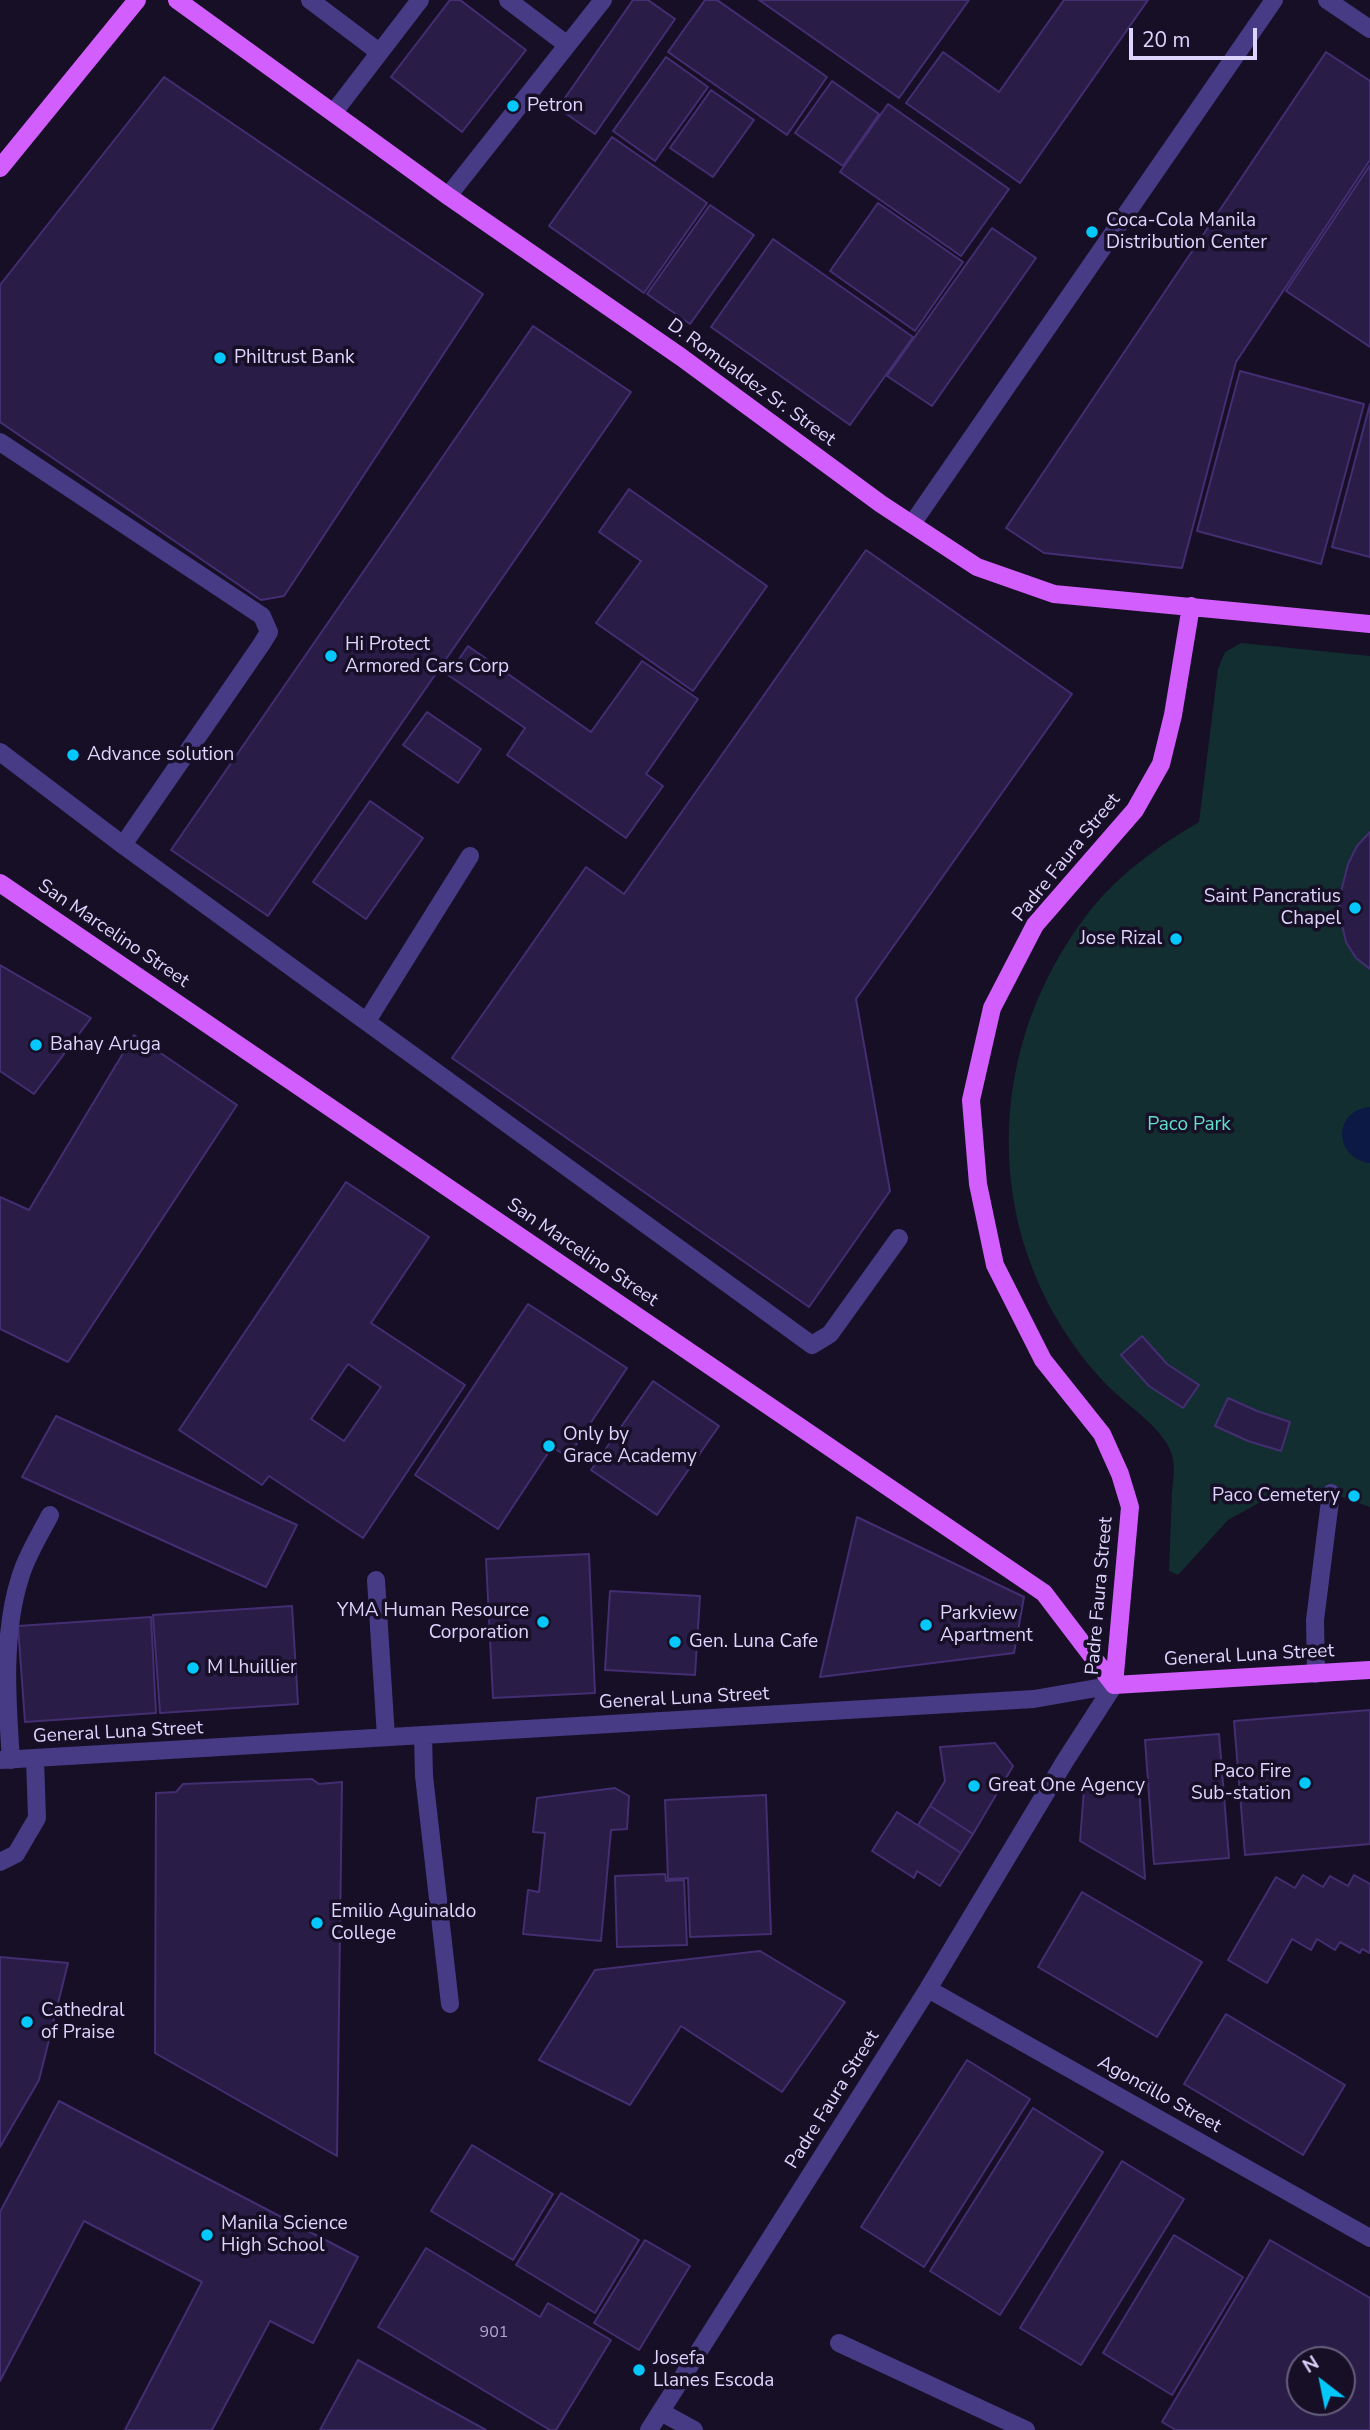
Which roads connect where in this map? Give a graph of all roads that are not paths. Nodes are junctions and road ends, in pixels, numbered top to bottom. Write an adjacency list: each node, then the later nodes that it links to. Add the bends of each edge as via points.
1 (137, 0): 13 (main road)
2 (177, 0): 12 (main road, D. Romualdez Sr. Street)
3 (310, 0): 11 (street)
4 (420, 0): 11 (street)
5 (508, 0): 10 (street)
6 (603, 0): 10 (street)
7 (1275, 0): 16 (street)
8 (1327, 0): 9 (street)
9 (1370, 29)
10 (566, 44): 14 (street)
11 (379, 52): 12 (street)
12 (334, 112): 14 (main road, D. Romualdez Sr. Street)
13 (0, 168)
14 (448, 196): 16 (main road, D. Romualdez Sr. Street)
15 (0, 442): 20 (street, via 267,622 269,632 261,645)
16 (912, 524): 17 (main road, D. Romualdez Sr. Street, via 977,567 1054,594)
17 (1191, 606): 18 (main road, D. Romualdez Sr. Street); 30 (main road, Padre Faura Street, via 1161,764 1135,810 1035,925 992,1008 971,1100 978,1184 995,1265 1043,1360 1102,1434 1130,1507)
18 (1370, 624)
19 (0, 752): 20 (street)
20 (123, 845): 23 (street)
21 (470, 856): 23 (street)
22 (0, 883): 30 (main road, San Marcelino Street, via 1044,1593)
23 (367, 1021): 24 (street, via 812,1345 830,1334)
24 (899, 1238)
25 (1331, 1493): 29 (street, via 1315,1620)
26 (51, 1515): 34 (street, via 20,1574 10,1613)
27 (376, 1580): 32 (street)
28 (1370, 1670): 29 (main road, General Luna Street)
29 (1316, 1674): 30 (main road, General Luna Street)
30 (1114, 1685): 31 (street, General Luna Street, via 1034,1699); 36 (street, Padre Faura Street)
31 (423, 1735): 32 (street, General Luna Street); 37 (street)
32 (386, 1737): 33 (street, General Luna Street)
33 (35, 1759): 34 (street, General Luna Street); 35 (street, via 37,1818 16,1854)
34 (6, 1760)
35 (0, 1862)
36 (928, 1989): 38 (street, Agoncillo Street); 40 (street, Padre Faura Street)
37 (450, 2004)
38 (1370, 2238)
39 (839, 2343): 43 (street)
40 (661, 2412): 41 (street, Padre Faura Street); 42 (street)
41 (649, 2430)
42 (694, 2430)
43 (1026, 2430)

